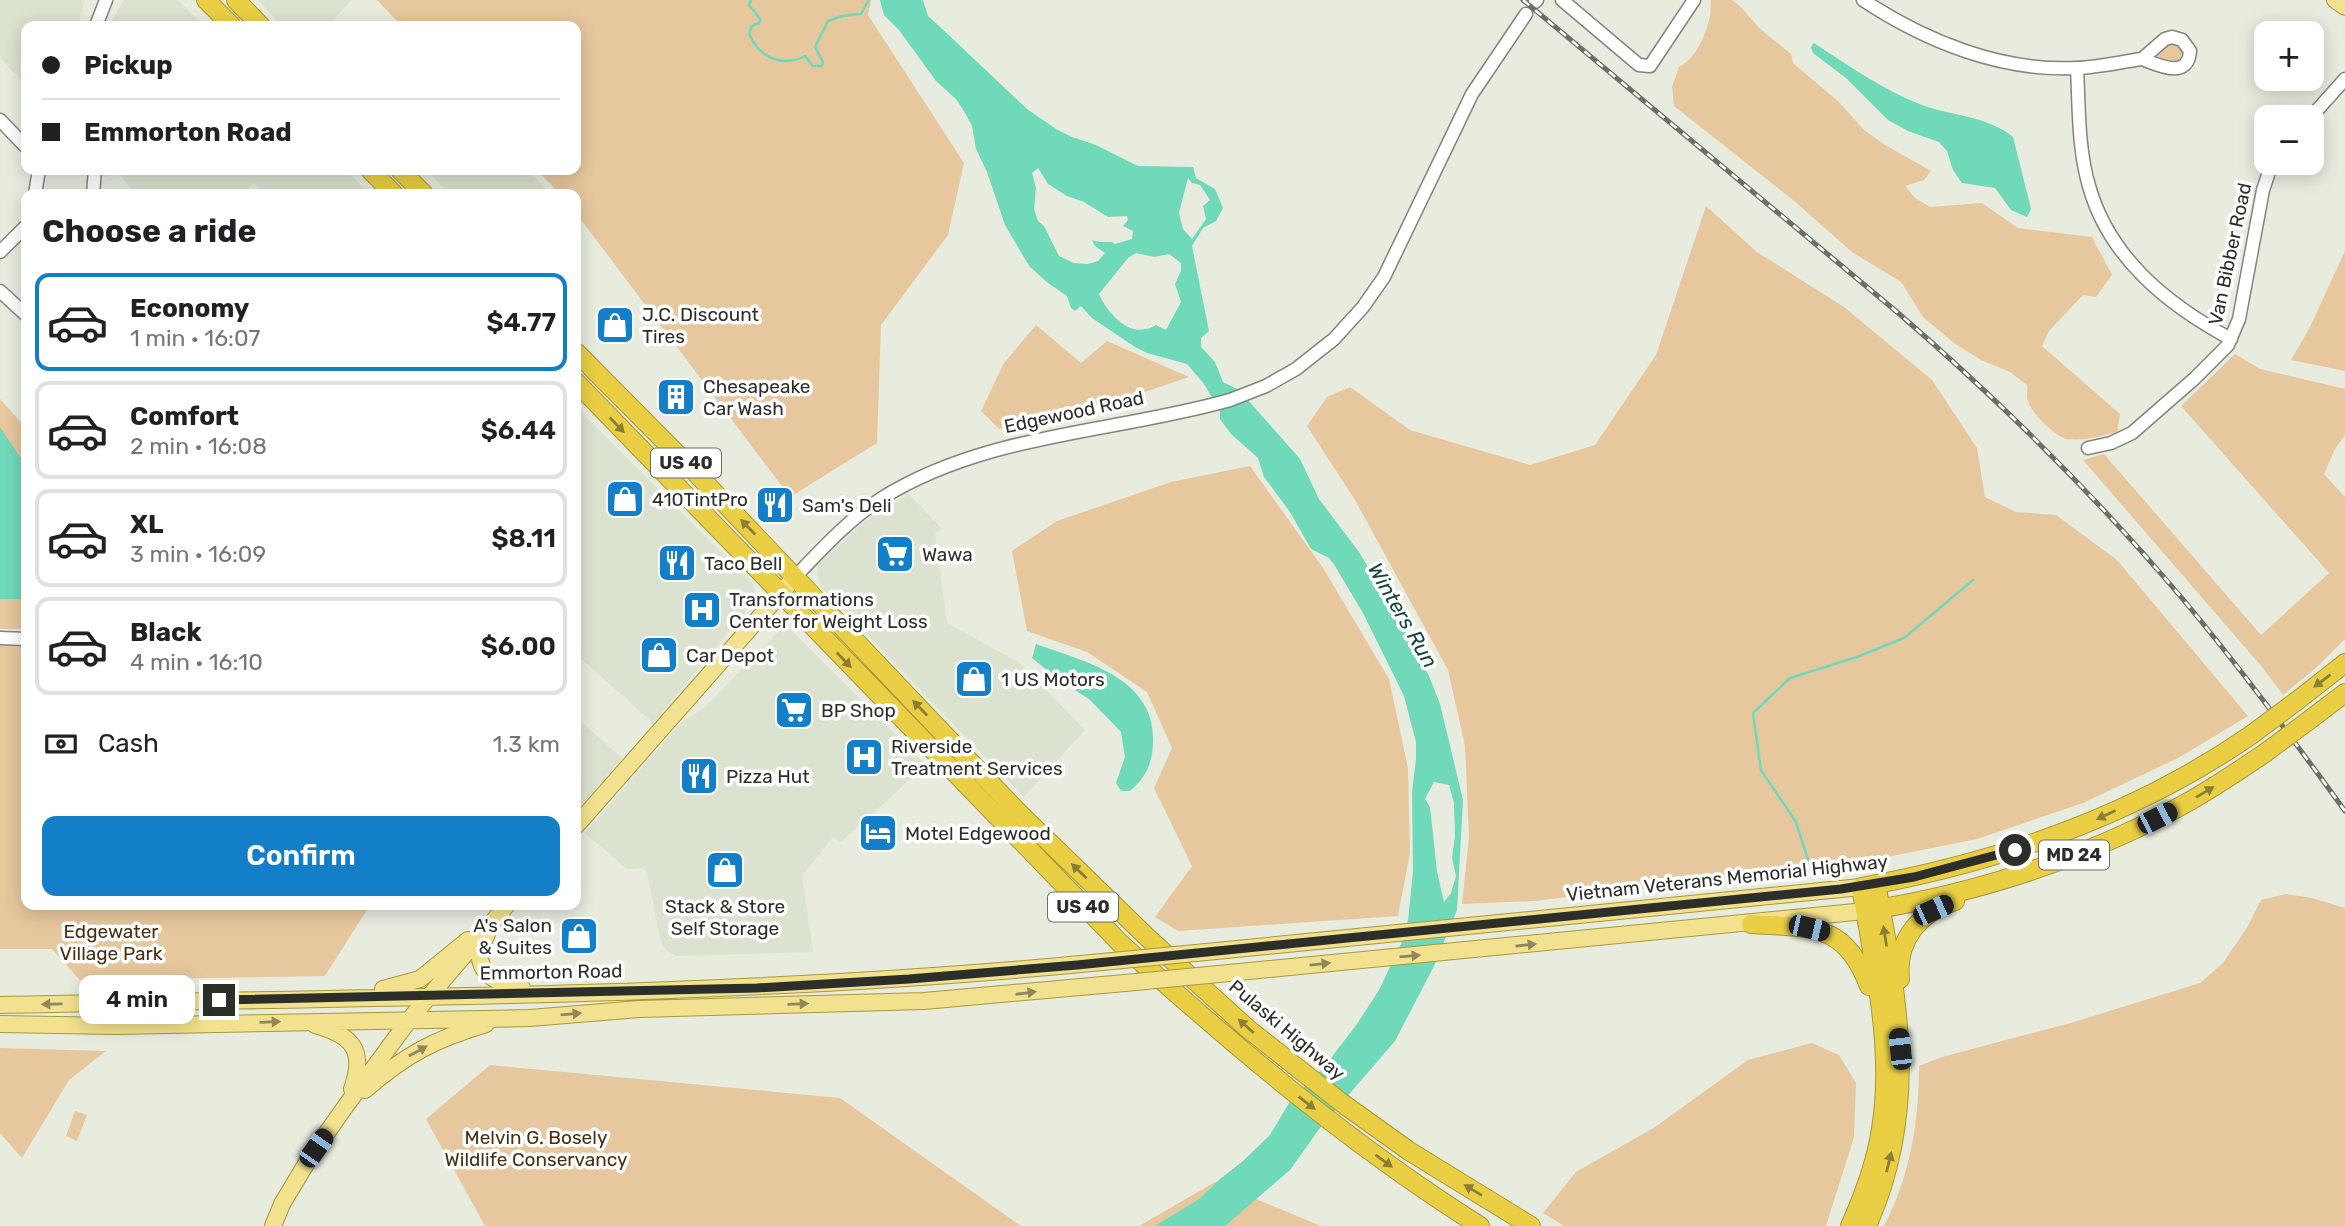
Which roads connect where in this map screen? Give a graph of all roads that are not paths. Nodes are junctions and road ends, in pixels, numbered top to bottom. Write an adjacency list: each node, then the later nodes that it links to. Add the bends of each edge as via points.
1 (106, 0): 10 (street)
2 (206, 0): 11 (highway)
3 (236, 0): 12 (highway)
4 (1562, 0): 5 (street, via 1639,65 1650,66)
5 (1694, 0)
6 (1863, 0): 14 (street, via 1949,46 2029,66)
7 (2335, 0): 8 (main road)
8 (2345, 7)
9 (1526, 14): 32 (street, Edgewood Road, via 1472,93 1372,296 1334,339 1296,369 1215,404 1002,448 950,464 880,500)
10 (98, 21)
11 (227, 21)
12 (256, 21)
13 (2142, 59): 14 (street)
14 (2077, 68): 28 (street, via 2088,184 2112,237 2159,292)
15 (2345, 79): 16 (street)
16 (2322, 105)
17 (0, 120): 18 (street)
18 (21, 142)
19 (375, 175): 22 (highway)
20 (404, 175): 23 (highway)
21 (2268, 175): 28 (street, Van Bibber Road)
22 (389, 189)
23 (416, 189)
24 (21, 231): 25 (street)
25 (0, 251)
26 (0, 291): 27 (street)
27 (21, 310)
28 (2231, 339): 31 (street, Van Bibber Road, via 2204,370 2138,428 2111,443)
29 (581, 357): 32 (highway, Pulaski Highway / US 40, one-way to 29)
30 (581, 387): 33 (highway, US 40, one-way to 33)
31 (2088, 448)
32 (795, 577): 33 (main road, Edgewood Road); 59 (highway, Pulaski Highway / US 40, one-way to 32, via 1409,1151 1247,1028 1028,821)
33 (780, 593): 38 (main road, Edgewood Road); 58 (highway, US 40, one-way to 58, via 1121,944 1191,1008 1329,1120)
34 (0, 638): 35 (street)
35 (21, 639)
36 (2345, 663): 40 (highway, Vietnam Veterans Memorial Highway / MD 24, one-way to 40, bridge, via 2199,768 2099,819 1987,859)
37 (2345, 693): 39 (highway, MD 24, one-way to 37, bridge, via 2078,853 2187,802 2265,753)
38 (581, 820)
39 (2000, 880): 42 (highway, MD 24); 55 (highway, via 1933,910 1911,930 1900,956)
40 (1869, 886): 42 (highway); 45 (main road, Vietnam Veterans Memorial Highway / MD 24, bridge)
41 (503, 910): 44 (main road)
42 (1873, 910): 43 (main road, MD 24); 50 (highway); 55 (highway, one-way to 42)
43 (1751, 924): 50 (highway, via 1809,928 1848,946); 51 (main road, Emmorton Road / MD 24, one-way to 43, bridge, via 639,1009 924,1001)
44 (490, 925): 46 (main road, via 479,952 487,974 499,983); 47 (main road); 48 (main road, via 415,982)
45 (1102, 962): 46 (main road, Emmorton Road / MD 24, via 909,979)
46 (540, 993): 47 (main road, Emmorton Road / MD 24)
47 (429, 996): 48 (main road, Emmorton Road / MD 24); 52 (main road)
48 (341, 998): 49 (main road, Emmorton Road / MD 24, one-way to 49)
49 (0, 1005)
50 (1880, 1014): 60 (highway, via 1885,1076 1881,1129)
51 (530, 1017): 52 (main road, Emmorton Road / MD 24); 56 (main road, one-way to 51, via 404,1058 435,1041 490,1023)
52 (409, 1020): 53 (main road, Emmorton Road / MD 24); 56 (main road)
53 (300, 1021): 54 (main road, Emmorton Road / MD 24, one-way to 53); 56 (main road, via 332,1030 353,1044 358,1073)
54 (0, 1024)
55 (1900, 1049): 61 (highway, one-way to 55, via 1895,1138)
56 (345, 1107): 57 (main road, via 312,1154)
57 (273, 1226)
58 (1480, 1226)
59 (1531, 1226)
60 (1850, 1226)
61 (1867, 1226)

